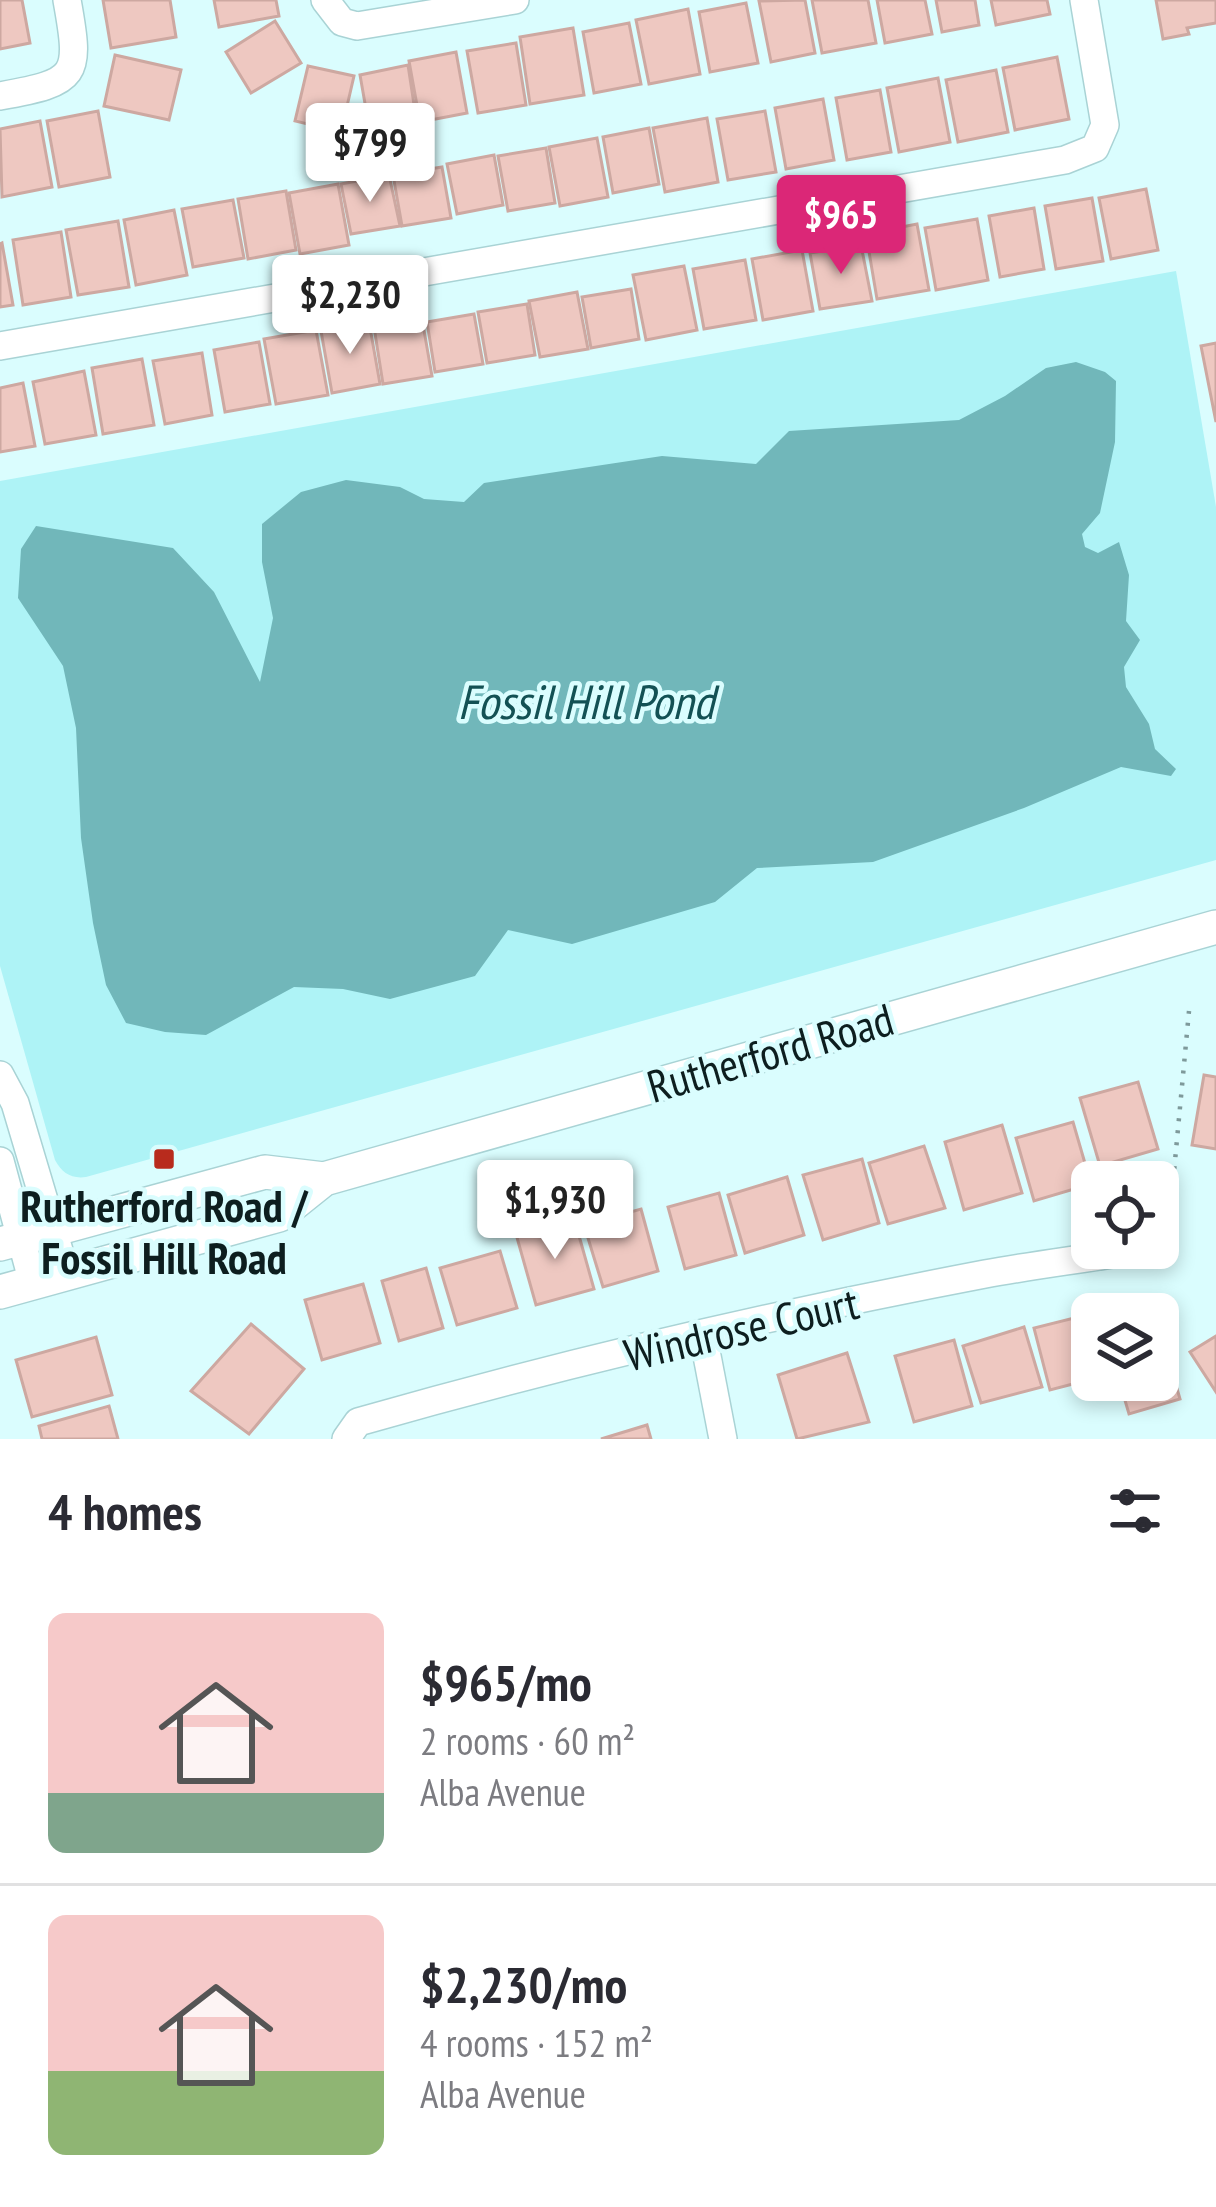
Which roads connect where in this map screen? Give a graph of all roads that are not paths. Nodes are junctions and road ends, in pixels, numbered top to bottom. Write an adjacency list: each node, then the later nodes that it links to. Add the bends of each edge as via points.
1 (68, 0): 5 (street, via 74,67 48,86)
2 (325, 0): 3 (street, via 342,22 357,26)
3 (515, 0)
4 (1084, 0): 6 (street, via 1105,125 1094,148 1065,160)
5 (0, 96)
6 (0, 346)
7 (1216, 927): 10 (main road, Rutherford Road)
8 (0, 1075): 11 (street, via 15,1103)
9 (0, 1161): 11 (street)
10 (324, 1179): 11 (main road, Rutherford Road, via 265,1172); 13 (main road, Rutherford Road, via 279,1215)
11 (24, 1238): 13 (street)
12 (1071, 1260): 14 (street, Windrose Court)
13 (33, 1283)
14 (703, 1335): 15 (street, Windrose Court, via 358,1422); 16 (street)
15 (346, 1439)
16 (723, 1439)

